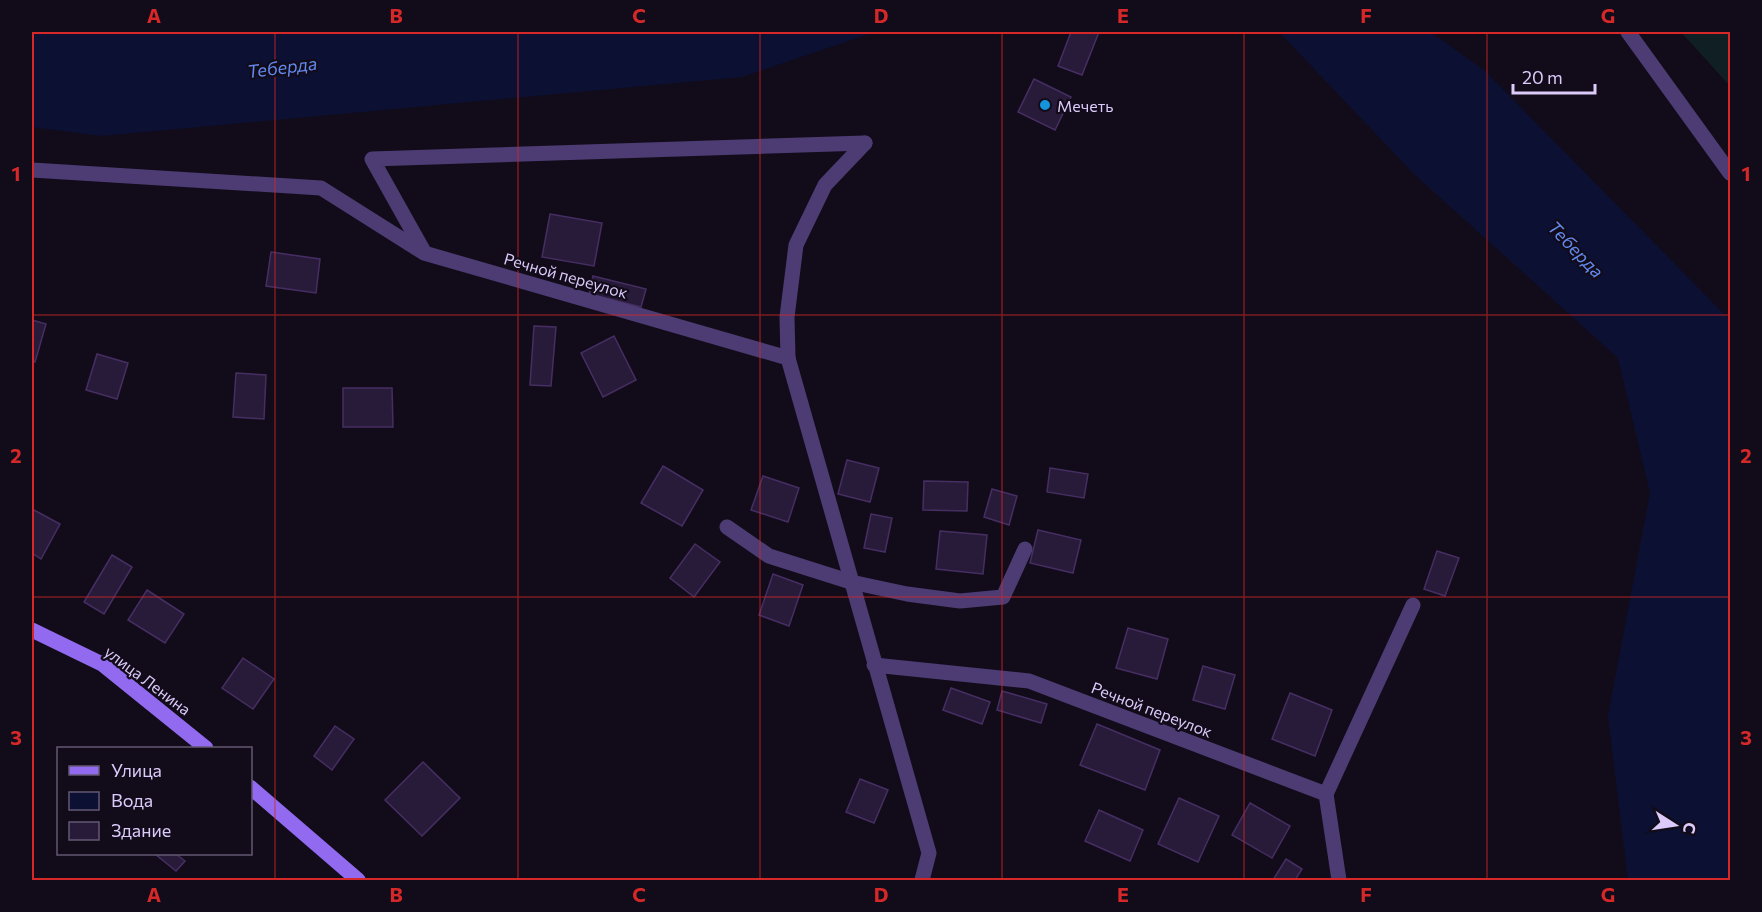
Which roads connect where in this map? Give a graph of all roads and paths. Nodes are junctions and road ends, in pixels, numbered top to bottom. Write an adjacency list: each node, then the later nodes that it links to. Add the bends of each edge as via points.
1 (1628, 32): 3 (street)
2 (32, 170): 4 (street, Речной переулок, via 321,188)
3 (1731, 173)
4 (424, 253): 5 (street, Речной переулок); 5 (street, via 372,159 866,143 825,185 796,245 787,318)
5 (788, 358): 8 (street)
6 (727, 527): 8 (street, via 769,556)
7 (1025, 549): 8 (street, via 1003,597 960,601)
8 (851, 582): 11 (street)
9 (1413, 605): 14 (street)
10 (32, 630): 12 (main road, улица Ленина, via 102,664)
11 (874, 665): 14 (street, Речной переулок, via 1029,681); 16 (street, via 929,853)
12 (205, 747)
13 (252, 789): 15 (main road)
14 (1326, 794): 17 (street)
15 (358, 880)
16 (922, 880)
17 (1339, 880)

